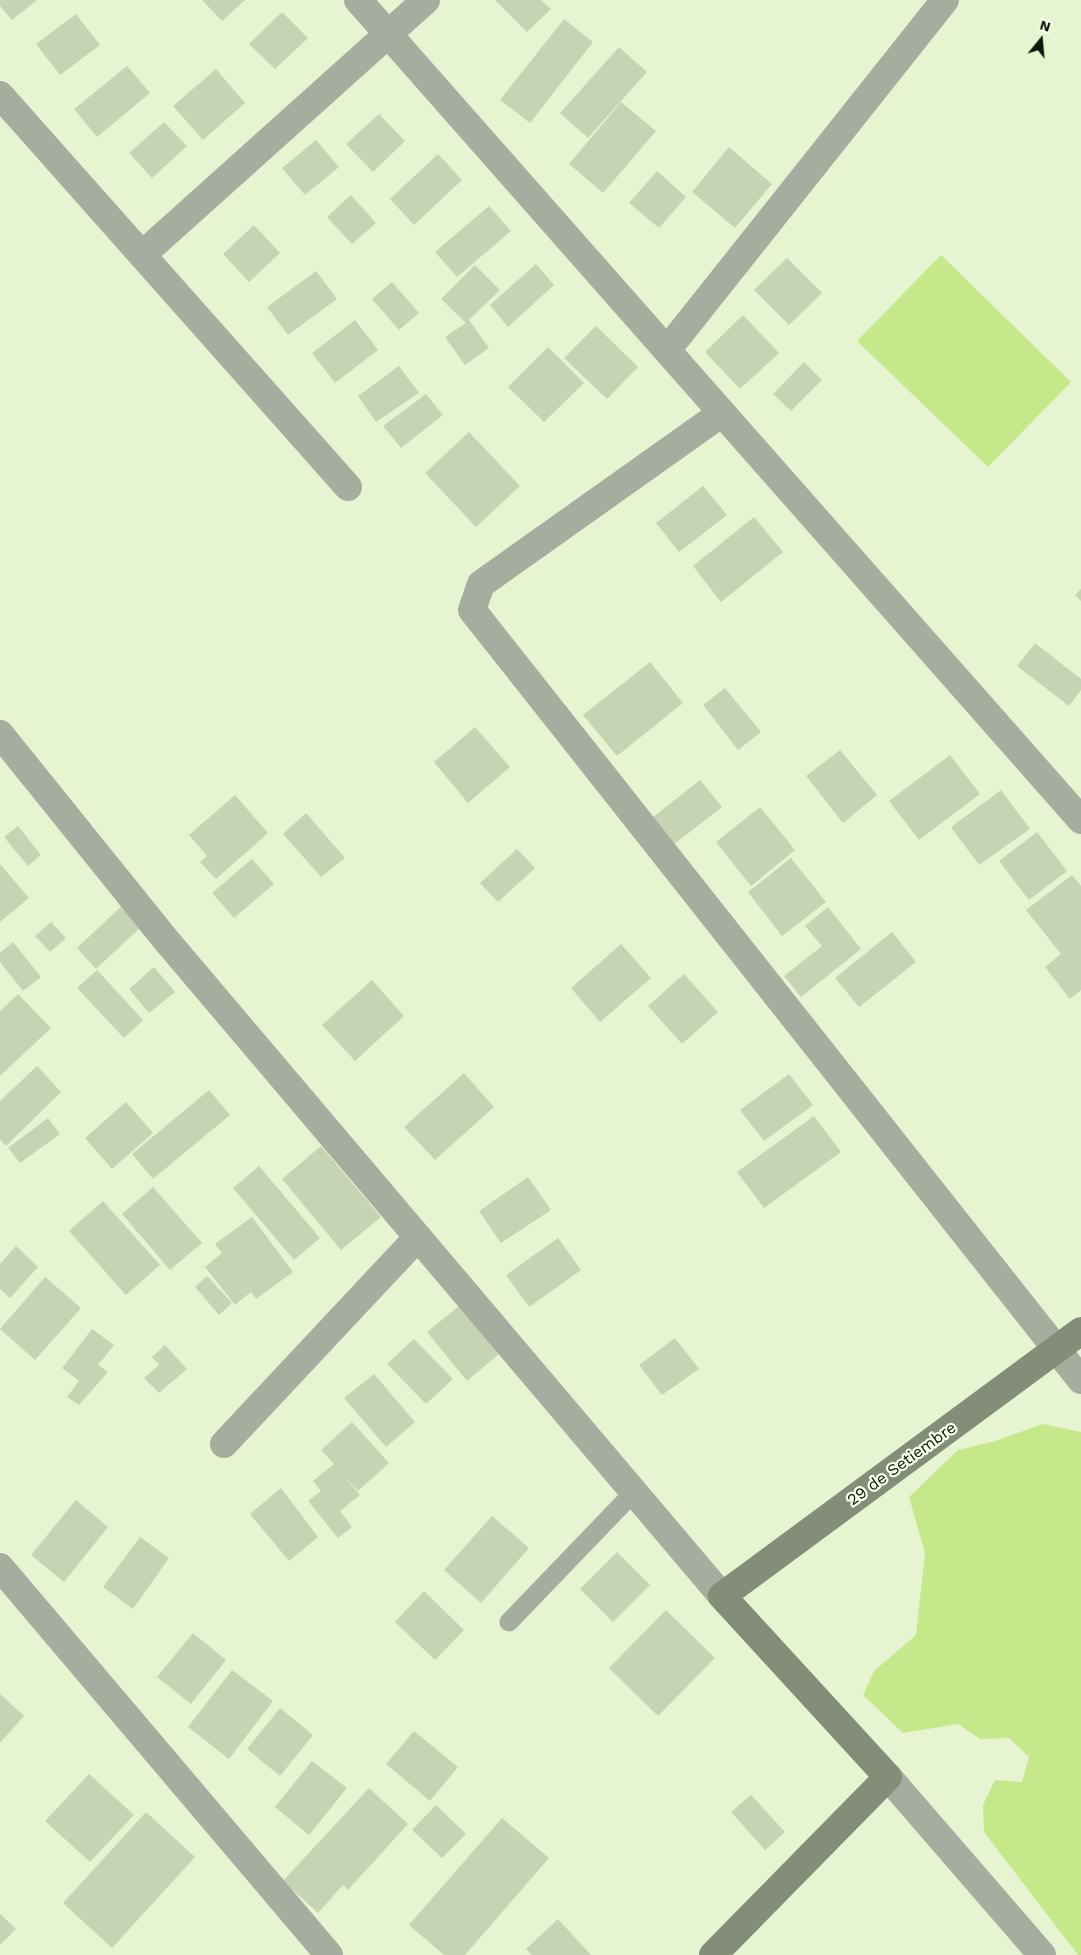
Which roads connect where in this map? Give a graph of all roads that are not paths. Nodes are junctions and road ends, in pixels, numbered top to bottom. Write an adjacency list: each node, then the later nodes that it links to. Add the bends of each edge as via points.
1 (358, 0): 4 (street)
2 (426, 0): 4 (street)
3 (945, 0): 7 (street)
4 (388, 33): 6 (street); 7 (street)
5 (0, 95): 6 (street)
6 (143, 254): 9 (street)
7 (667, 350): 8 (street)
8 (722, 413): 11 (street); 14 (street, via 481,584 472,610)
9 (348, 487)
10 (0, 734): 12 (street, via 166,940)
11 (1081, 820)
12 (418, 1236): 16 (street); 17 (street)
13 (1081, 1331): 14 (street, 29 de Setiembre)
14 (1056, 1350): 15 (street); 19 (street, 29 de Setiembre)
15 (1081, 1380)
16 (224, 1444)
17 (634, 1492): 19 (street); 20 (lane)
18 (0, 1567): 22 (street)
19 (722, 1596): 21 (street)
20 (509, 1622)
21 (888, 1777): 23 (street); 24 (street)
22 (329, 1955)
23 (712, 1955)
24 (1042, 1955)

